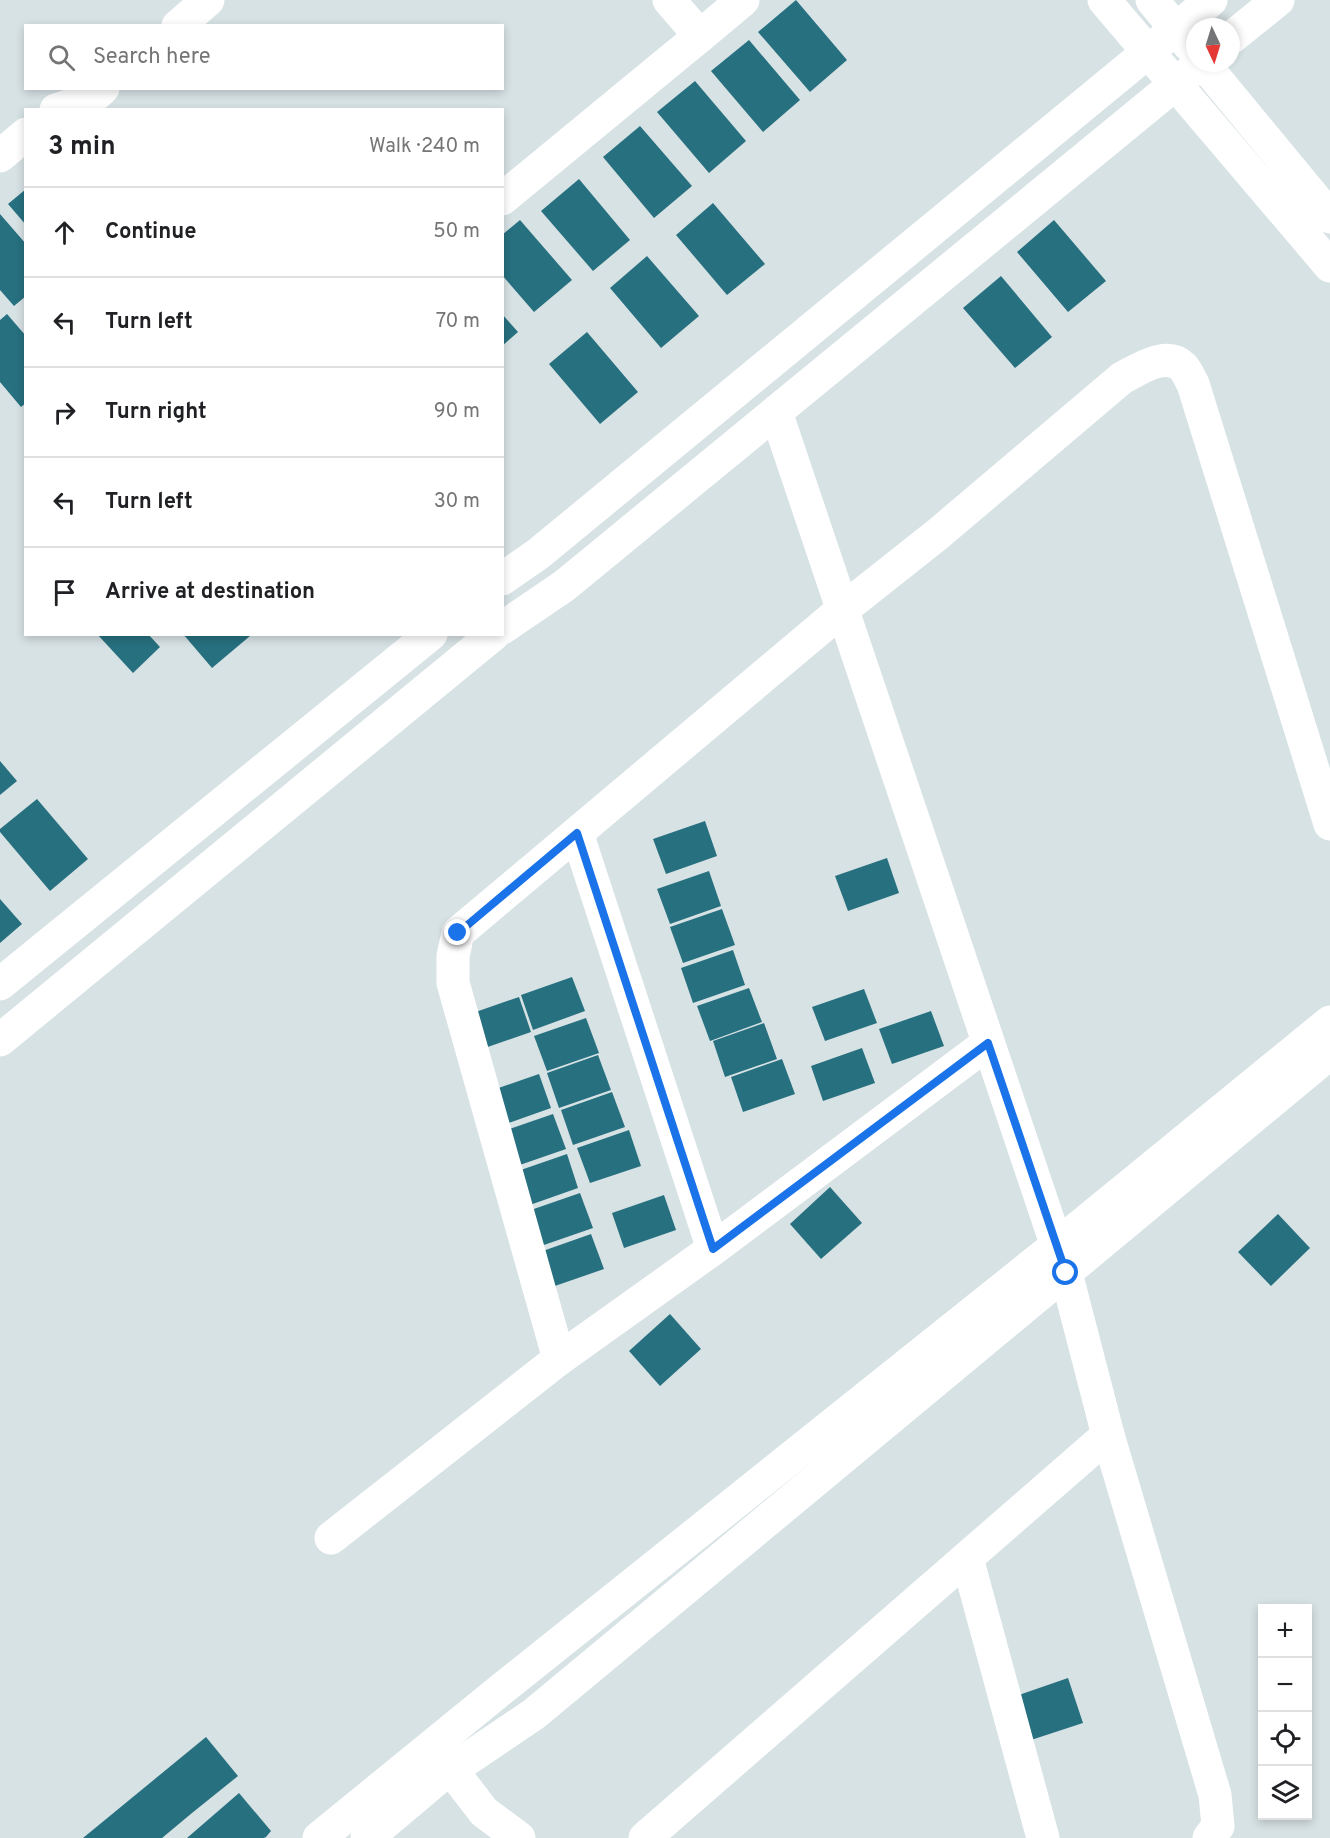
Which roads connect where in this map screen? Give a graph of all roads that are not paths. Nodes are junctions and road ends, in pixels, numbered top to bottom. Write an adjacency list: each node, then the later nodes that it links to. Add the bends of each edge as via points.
1 (669, 0): 8 (street)
2 (743, 0): 8 (street)
3 (1104, 0): 10 (street)
4 (1152, 0): 9 (street)
5 (1211, 0): 9 (street)
6 (1278, 0): 7 (street)
7 (1240, 31)
8 (700, 36): 18 (street)
9 (1185, 41): 10 (street)
10 (1149, 52): 13 (street); 22 (street, via 538,554)
11 (1191, 72): 13 (street)
12 (1209, 72): 19 (street)
13 (1176, 84): 20 (street); 21 (street)
14 (99, 99): 15 (street)
15 (64, 108)
16 (24, 136): 17 (street)
17 (0, 156)
18 (504, 197)
19 (1330, 217)
20 (1330, 266)
21 (777, 412): 23 (street); 24 (street, via 564,586)
22 (504, 578)
23 (843, 610): 27 (street, via 1122,378 1152,362 1167,360 1183,366 1193,384); 28 (street); 32 (street)
24 (504, 626)
25 (429, 636): 29 (street)
26 (492, 636): 31 (street)
27 (1330, 824)
28 (577, 833): 34 (street); 36 (street, via 458,933 453,956 453,983)
29 (0, 984)
30 (1330, 1022): 35 (street)
31 (0, 1040)
32 (988, 1043): 34 (street); 35 (street)
33 (1330, 1053): 35 (street)
34 (713, 1249): 36 (street)
35 (1061, 1259): 37 (street); 40 (street, via 534,1714); 41 (street, via 507,1685)
36 (559, 1359): 38 (street)
37 (1108, 1435): 39 (street); 46 (street, via 1215,1795 1218,1826)
38 (330, 1538)
39 (967, 1558): 44 (street); 45 (street)
40 (450, 1768): 42 (street); 43 (street, via 484,1812)
41 (320, 1838)
42 (367, 1838)
43 (519, 1838)
44 (645, 1838)
45 (1043, 1838)
46 (1209, 1838)

